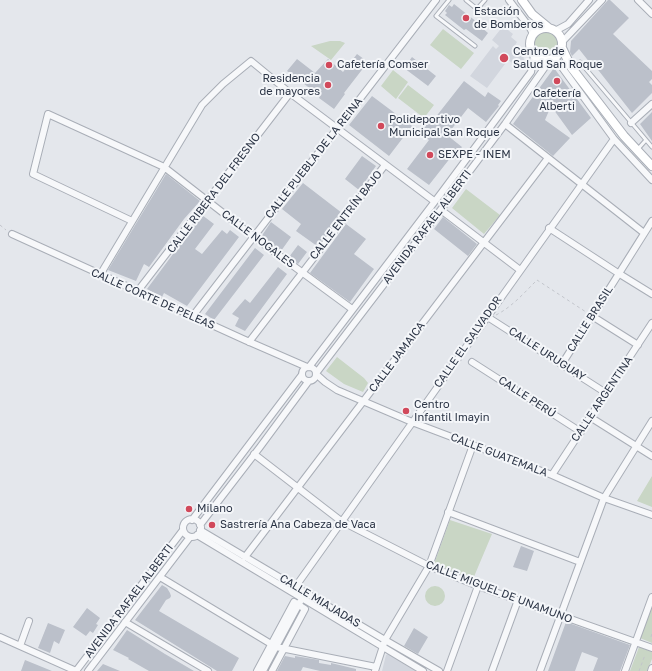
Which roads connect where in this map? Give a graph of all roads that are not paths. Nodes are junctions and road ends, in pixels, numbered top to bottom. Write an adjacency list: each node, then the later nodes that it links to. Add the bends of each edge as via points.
1 (436, 0): 25 (street, CALLE PUEBLA DE LA REINA)
2 (449, 0): 15 (lane, via 436,16)
3 (466, 0): 4 (lane, via 477,9)
4 (485, 0)
5 (509, 0): 13 (street)
6 (522, 0): 10 (street)
7 (589, 0): 12 (street, via 568,24)
8 (602, 0): 14 (street)
9 (638, 0): 11 (street)
10 (532, 14): 12 (street); 13 (street)
11 (652, 14)
12 (552, 30): 13 (street, via 541,28); 14 (street, via 561,38)
13 (535, 32): 16 (street, via 530,45)
14 (562, 45): 17 (street); 18 (street)
15 (475, 46)
16 (534, 55): 17 (street, via 538,58); 31 (street, AVENIDA RAFAEL ALBERTI, via 531,72)
17 (552, 59): 18 (street); 22 (street, via 558,62); 24 (street, AVENIDA RAFAEL ALBERTI)
18 (571, 67): 20 (street); 23 (lane, via 580,62)
19 (290, 93): 25 (street); 35 (street, via 251,60 202,105); 38 (street, CALLE RIBERA DEL FRESNO)
20 (599, 104): 22 (street); 29 (street)
21 (652, 104): 23 (street)
22 (591, 110): 26 (street)
23 (631, 123): 27 (lane)
24 (505, 124): 32 (street); 40 (street, AVENIDA RAFAEL ALBERTI)
25 (337, 129): 33 (street); 46 (street, CALLE PUEBLA DE LA REINA)
26 (614, 139): 36 (street); 37 (street, CALLE EL SALVADOR)
27 (646, 140): 28 (lane); 29 (lane)
28 (652, 147)
29 (637, 150): 34 (street)
30 (460, 154): 31 (lane)
31 (466, 158): 39 (street, AVENIDA RAFAEL ALBERTI)
32 (548, 158): 37 (street); 47 (street, CALLE JAMAICA)
33 (385, 165): 39 (street); 49 (street, CALLE ENTRÍN BAJO)
34 (652, 166)
35 (164, 167): 38 (street, CALLE NOGALES); 41 (street); 41 (street, CALLE NOGALES, via 48,114 32,174)
36 (652, 180)
37 (582, 184): 43 (street, CALLE EL SALVADOR); 44 (street)
38 (208, 200): 46 (street, CALLE NOGALES); 52 (street, CALLE RIBERA DEL FRESNO)
39 (434, 201): 54 (street, AVENIDA RAFAEL ALBERTI)
40 (441, 210): 47 (street); 65 (street, AVENIDA RAFAEL ALBERTI)
41 (132, 220): 51 (street)
42 (652, 221): 44 (street, CALLE BRASIL)
43 (549, 228): 48 (street, CALLE EL SALVADOR); 50 (street)
44 (644, 233): 50 (street, CALLE BRASIL)
45 (12, 234): 51 (street, CALLE CORTE DE PELEAS)
46 (254, 237): 49 (street, CALLE NOGALES); 56 (street, CALLE PUEBLA DE LA REINA)
47 (484, 243): 48 (street); 70 (street, CALLE JAMAICA)
48 (520, 270): 57 (street, CALLE EL SALVADOR)
49 (302, 272): 54 (street, CALLE NOGALES); 59 (street, CALLE ENTRÍN BAJO)
50 (618, 273): 53 (street); 55 (street, CALLE BRASIL)
51 (100, 275): 52 (street, CALLE CORTE DE PELEAS)
52 (138, 292): 56 (street, CALLE CORTE DE PELEAS)
53 (652, 294)
54 (352, 309): 64 (street, AVENIDA RAFAEL ALBERTI)
55 (592, 316): 60 (street); 63 (street, CALLE BRASIL)
56 (192, 317): 59 (street, CALLE CORTE DE PELEAS)
57 (488, 318): 63 (street, CALLE URUGUAY); 73 (street, CALLE EL SALVADOR)
58 (652, 323): 60 (street, CALLE ARGENTINA)
59 (249, 342): 61 (street, CALLE CORTE DE PELEAS)
60 (638, 345): 69 (street, CALLE ARGENTINA)
61 (294, 362): 64 (street, CALLE CORTE DE PELEAS); 66 (street)
62 (472, 362): 74 (street, CALLE PERÚ)
63 (562, 364): 69 (street, CALLE URUGUAY)
64 (308, 367): 65 (street); 66 (street, via 304,368)
65 (316, 373): 67 (street, via 314,380); 68 (street, CALLE GUATEMALA)
66 (301, 374): 67 (street); 84 (street)
67 (309, 381): 68 (street, CALLE GUATEMALA); 77 (street, AVENIDA RAFAEL ALBERTI)
68 (324, 382): 70 (street, CALLE GUATEMALA)
69 (606, 393): 71 (street, CALLE ARGENTINA)
70 (363, 401): 73 (street, CALLE GUATEMALA); 80 (street, CALLE JAMAICA)
71 (590, 418): 74 (street, CALLE ARGENTINA); 76 (street)
72 (652, 420): 76 (street)
73 (412, 422): 75 (street, CALLE GUATEMALA); 85 (street, CALLE EL SALVADOR)
74 (581, 432): 79 (street, CALLE ARGENTINA)
75 (473, 445): 79 (street, CALLE GUATEMALA); 82 (street)
76 (636, 446): 78 (street); 81 (street)
77 (254, 454): 80 (street, CALLE MIGUEL DE UNAMUNO); 87 (street, AVENIDA RAFAEL ALBERTI)
78 (652, 456)
79 (552, 475): 81 (street, CALLE GUATEMALA)
80 (298, 487): 85 (street, CALLE MIGUEL DE UNAMUNO); 88 (street, CALLE JAMAICA)
81 (604, 498): 83 (street, CALLE GUATEMALA); 89 (street)
82 (448, 512): 89 (street); 90 (street)
83 (652, 515)
84 (192, 520): 86 (street, via 185,523); 87 (street, via 196,521)
85 (341, 521): 90 (street, CALLE MIGUEL DE UNAMUNO); 92 (street, CALLE EL SALVADOR)
86 (183, 530): 87 (street, via 186,535); 109 (street, AVENIDA RAFAEL ALBERTI)
87 (197, 532): 88 (street, CALLE MIAJADAS); 91 (street, AVENIDA RAFAEL ALBERTI); 95 (street, CALLE MIAJADAS)
88 (245, 557): 92 (street, CALLE MIAJADAS)
89 (580, 562): 97 (street)
90 (429, 566): 93 (street, CALLE MIGUEL DE UNAMUNO); 101 (street)
91 (160, 578): 99 (street, AVENIDA RAFAEL ALBERTI); 104 (street)
92 (296, 586): 101 (street, CALLE MIAJADAS)
93 (478, 586): 96 (street, CALLE MIGUEL DE UNAMUNO); 117 (street)
94 (652, 598): 102 (street)
95 (302, 599): 104 (street); 105 (street, CALLE MIAJADAS)
96 (518, 600): 97 (street, CALLE MIGUEL DE UNAMUNO); 118 (street)
97 (561, 615): 102 (street, CALLE MIGUEL DE UNAMUNO); 119 (street)
98 (30, 621): 103 (street)
99 (125, 622): 110 (street, AVENIDA RAFAEL ALBERTI); 111 (street)
100 (0, 637): 103 (street)
101 (385, 640): 105 (street); 116 (street, CALLE MIAJADAS)
102 (636, 642): 106 (street, CALLE MIGUEL DE UNAMUNO); 120 (street)
103 (20, 646): 109 (street)
104 (276, 647): 108 (street); 113 (street)
105 (382, 648): 108 (street); 115 (street, CALLE MIAJADAS)
106 (652, 648)
107 (652, 668): 121 (street)
108 (376, 669)
109 (76, 671)
110 (88, 671)
111 (208, 671)
112 (257, 671): 114 (street, via 294,602 305,609)
113 (263, 671)
114 (272, 671)
115 (423, 671)
116 (439, 671)
117 (447, 671)
118 (492, 671)
119 (540, 671)
120 (625, 671)
121 (651, 671)

